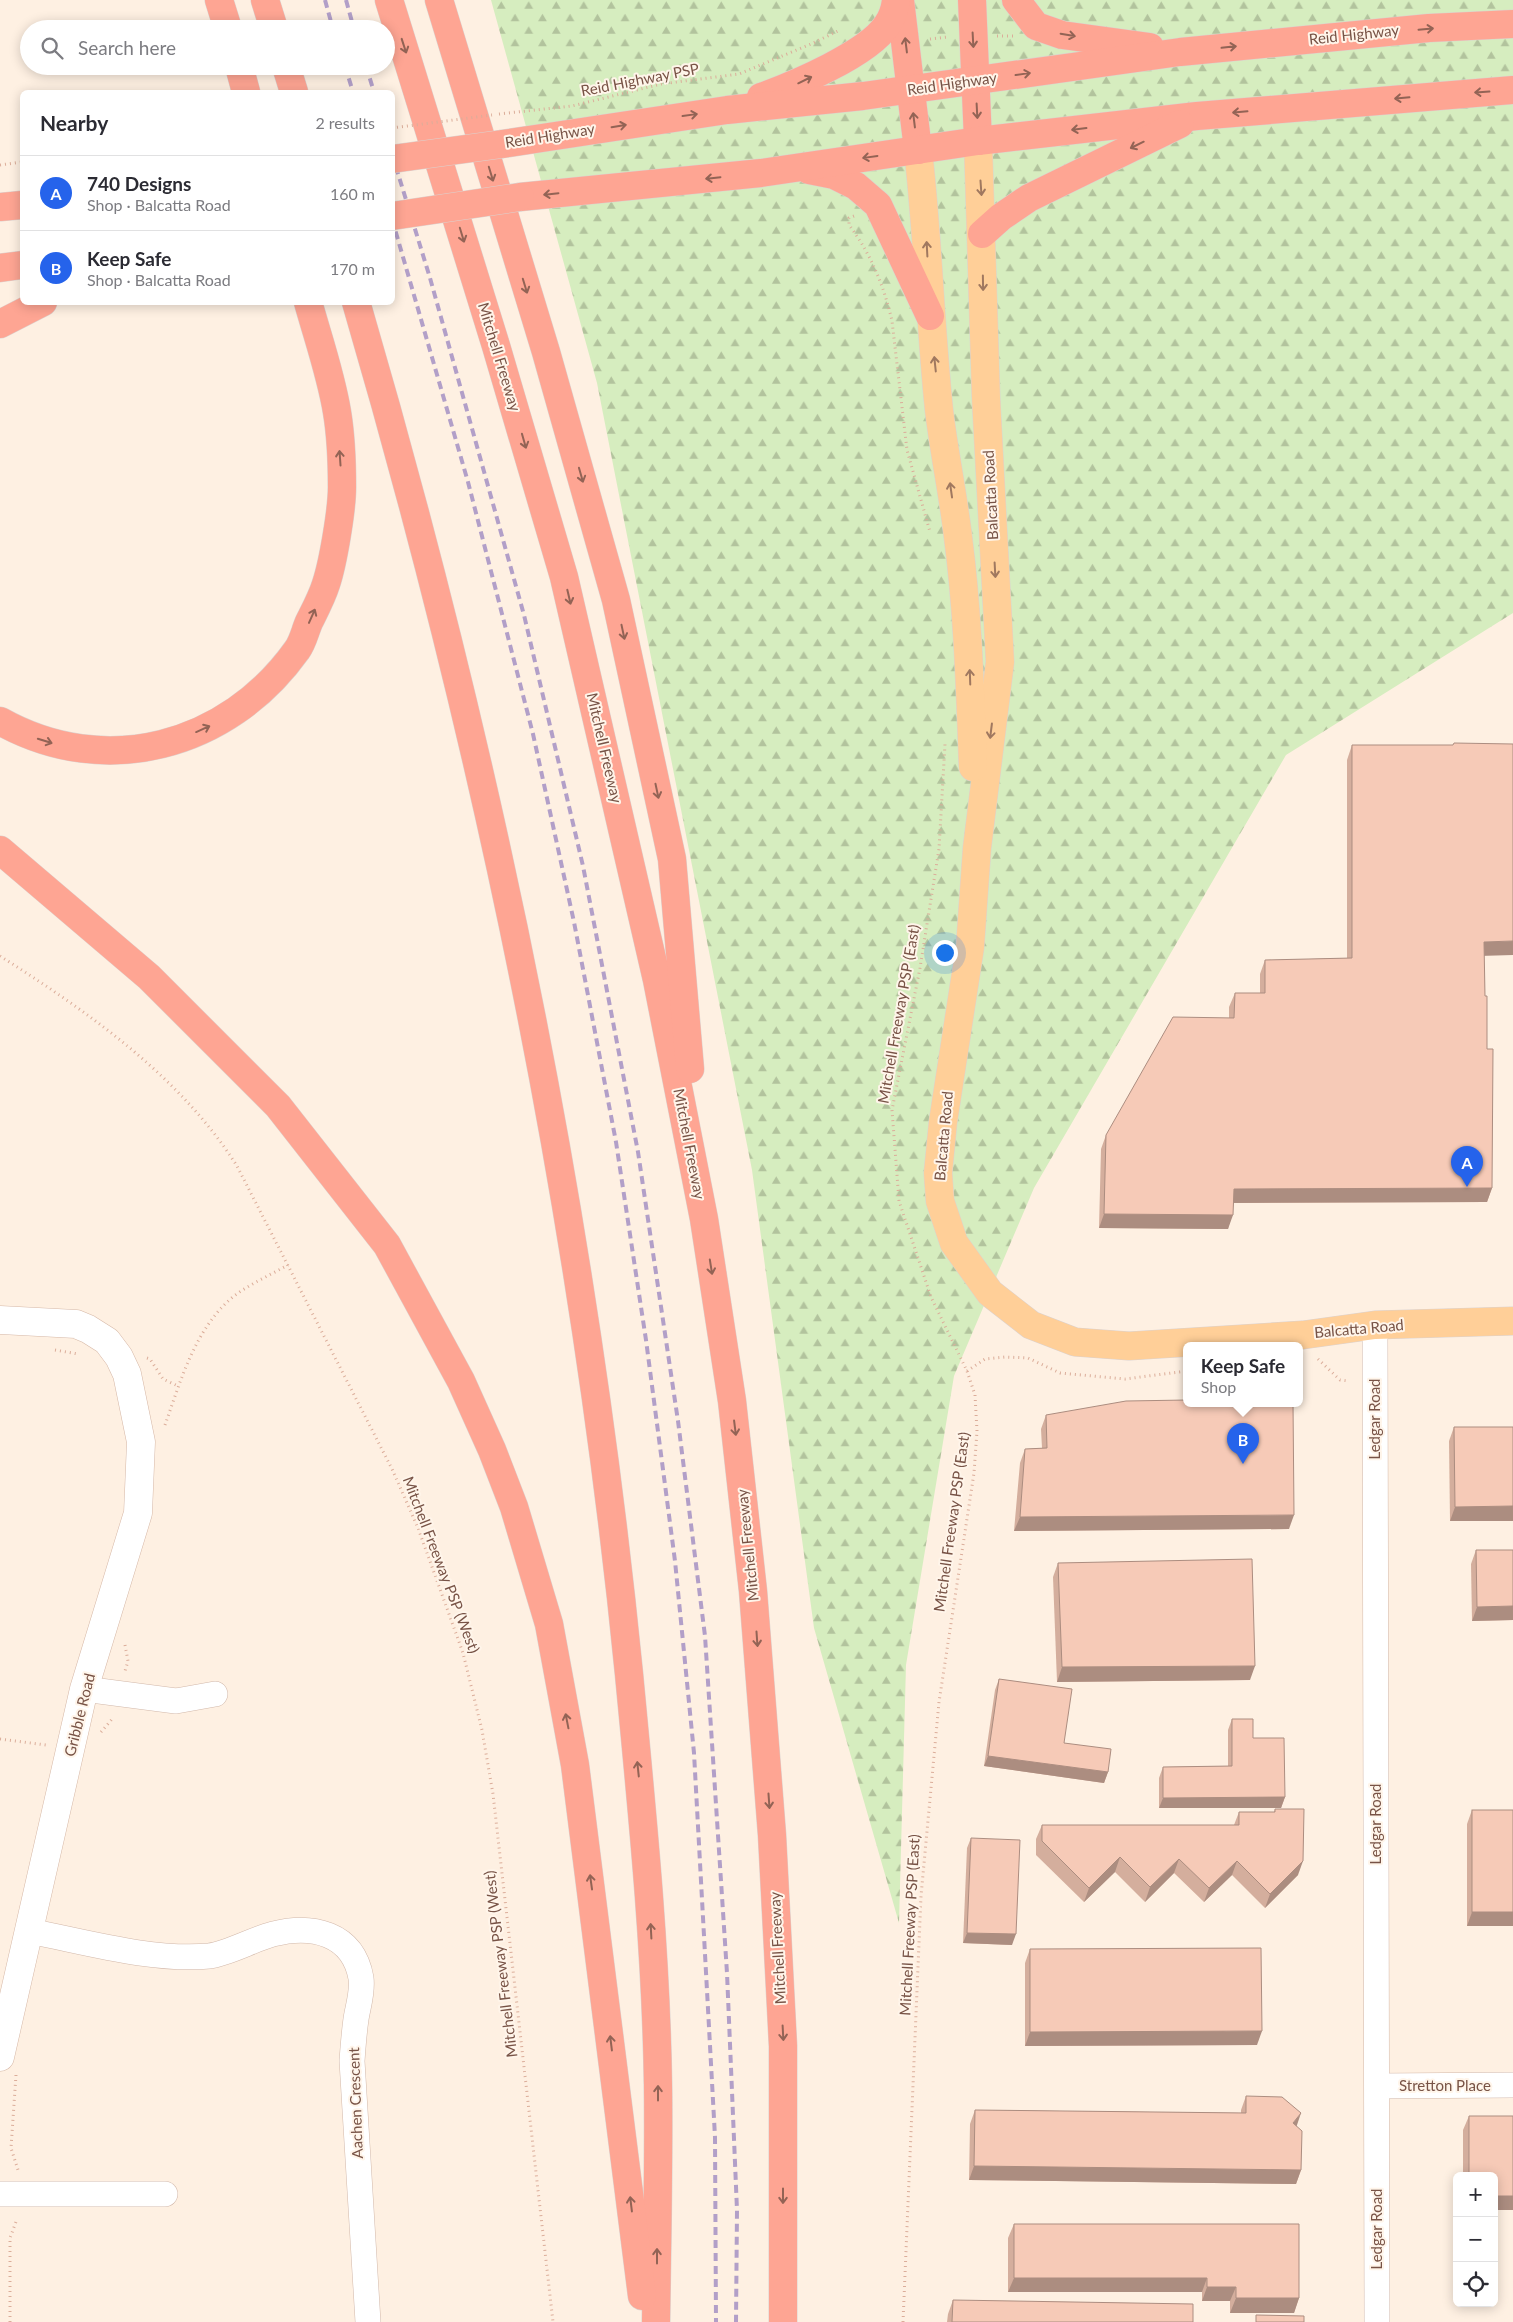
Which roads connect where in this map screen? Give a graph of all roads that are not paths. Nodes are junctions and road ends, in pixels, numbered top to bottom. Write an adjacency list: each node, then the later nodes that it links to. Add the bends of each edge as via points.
1 (219, 0): 9 (highway)
2 (265, 0): 10 (highway)
3 (389, 0): 40 (highway, Mitchell Freeway, one-way to 40, via 564,577 655,971)
4 (439, 0): 40 (highway, one-way to 40, via 546,352 616,600 672,859)
5 (896, 0): 20 (highway, one-way to 5, via 805,80 864,46 887,25)
6 (900, 0): 16 (highway, one-way to 6)
7 (972, 0): 15 (highway, one-way to 15)
8 (1016, 0): 12 (highway, one-way to 12, via 1036,26 1062,35)
9 (225, 20)
10 (271, 20)
11 (1513, 24): 12 (highway, Reid Highway, one-way to 11, via 1428,28)
12 (1180, 52): 15 (highway, Reid Highway, one-way to 12)
13 (241, 75): 17 (highway)
14 (289, 75): 18 (highway)
15 (975, 80): 16 (highway, Reid Highway); 22 (highway, one-way to 22)
16 (910, 89): 20 (highway, Reid Highway); 23 (highway, one-way to 16)
17 (245, 90)
18 (293, 90)
19 (1513, 90): 21 (highway, one-way to 21)
20 (727, 110): 24 (highway, Reid Highway, one-way to 20, bridge)
21 (1197, 116): 22 (highway, one-way to 22); 29 (highway, one-way to 29, via 1030,198 1001,216)
22 (978, 141): 23 (highway); 29 (main road, Balcatta Road, one-way to 29)
23 (918, 150): 25 (highway, one-way to 25); 35 (main road, Balcatta Road, one-way to 23)
24 (395, 159)
25 (796, 168): 28 (highway, one-way to 28, bridge, via 520,197); 35 (highway, via 834,175 856,186 878,205)
26 (20, 205): 27 (highway)
27 (0, 207)
28 (395, 216)
29 (982, 234): 38 (main road, Balcatta Road, one-way to 38, via 986,398 1000,662)
30 (20, 265): 31 (highway)
31 (0, 268)
32 (37, 305): 36 (highway)
33 (309, 305): 37 (highway, one-way to 33, via 47,742 72,747 142,749 179,740 233,714 274,678 298,648 326,584 342,489 337,412)
34 (357, 305): 56 (highway, one-way to 34, via 658,2085 650,1914 617,1549 591,1360 562,1171 490,817 450,640)
35 (930, 316): 38 (main road, Balcatta Road, one-way to 35, via 962,576)
36 (0, 324)
37 (0, 721)
38 (977, 848): 45 (main road, Balcatta Road, via 970,947 938,1173 940,1201 954,1243 990,1293 1031,1326 1075,1342 1129,1346)
39 (0, 850): 55 (highway, one-way to 39, via 575,1765 549,1624 514,1507 492,1450 461,1381 387,1244 278,1106 149,977)
40 (704, 1219): 57 (highway, Mitchell Freeway, one-way to 57, via 732,1401 754,1591 772,1835 783,2046)
41 (0, 1320): 46 (street, Gribble Road, via 76,1324 88,1329 115,1350 127,1374 141,1442 138,1513)
42 (1513, 1321): 43 (main road, Balcatta Road)
43 (1375, 1326): 44 (main road, Balcatta Road, via 1302,1335); 51 (street, Ledgar Road)
44 (1192, 1342)
45 (1183, 1343)
46 (84, 1689): 47 (street, via 176,1701); 48 (street, Gribble Road)
47 (215, 1694)
48 (30, 1931): 49 (street, Gribble Road); 54 (street, Aachen Crescent, via 169,1956 212,1956 282,1931 321,1932 339,1939 350,1949 361,1978 352,2061)
49 (0, 2057)
50 (1513, 2085): 51 (street, Stretton Place)
51 (1377, 2086): 58 (street, Ledgar Road)
52 (0, 2194): 53 (street)
53 (165, 2194)
54 (368, 2322)
55 (645, 2322)
56 (656, 2322)
57 (783, 2322)
58 (1377, 2322)

